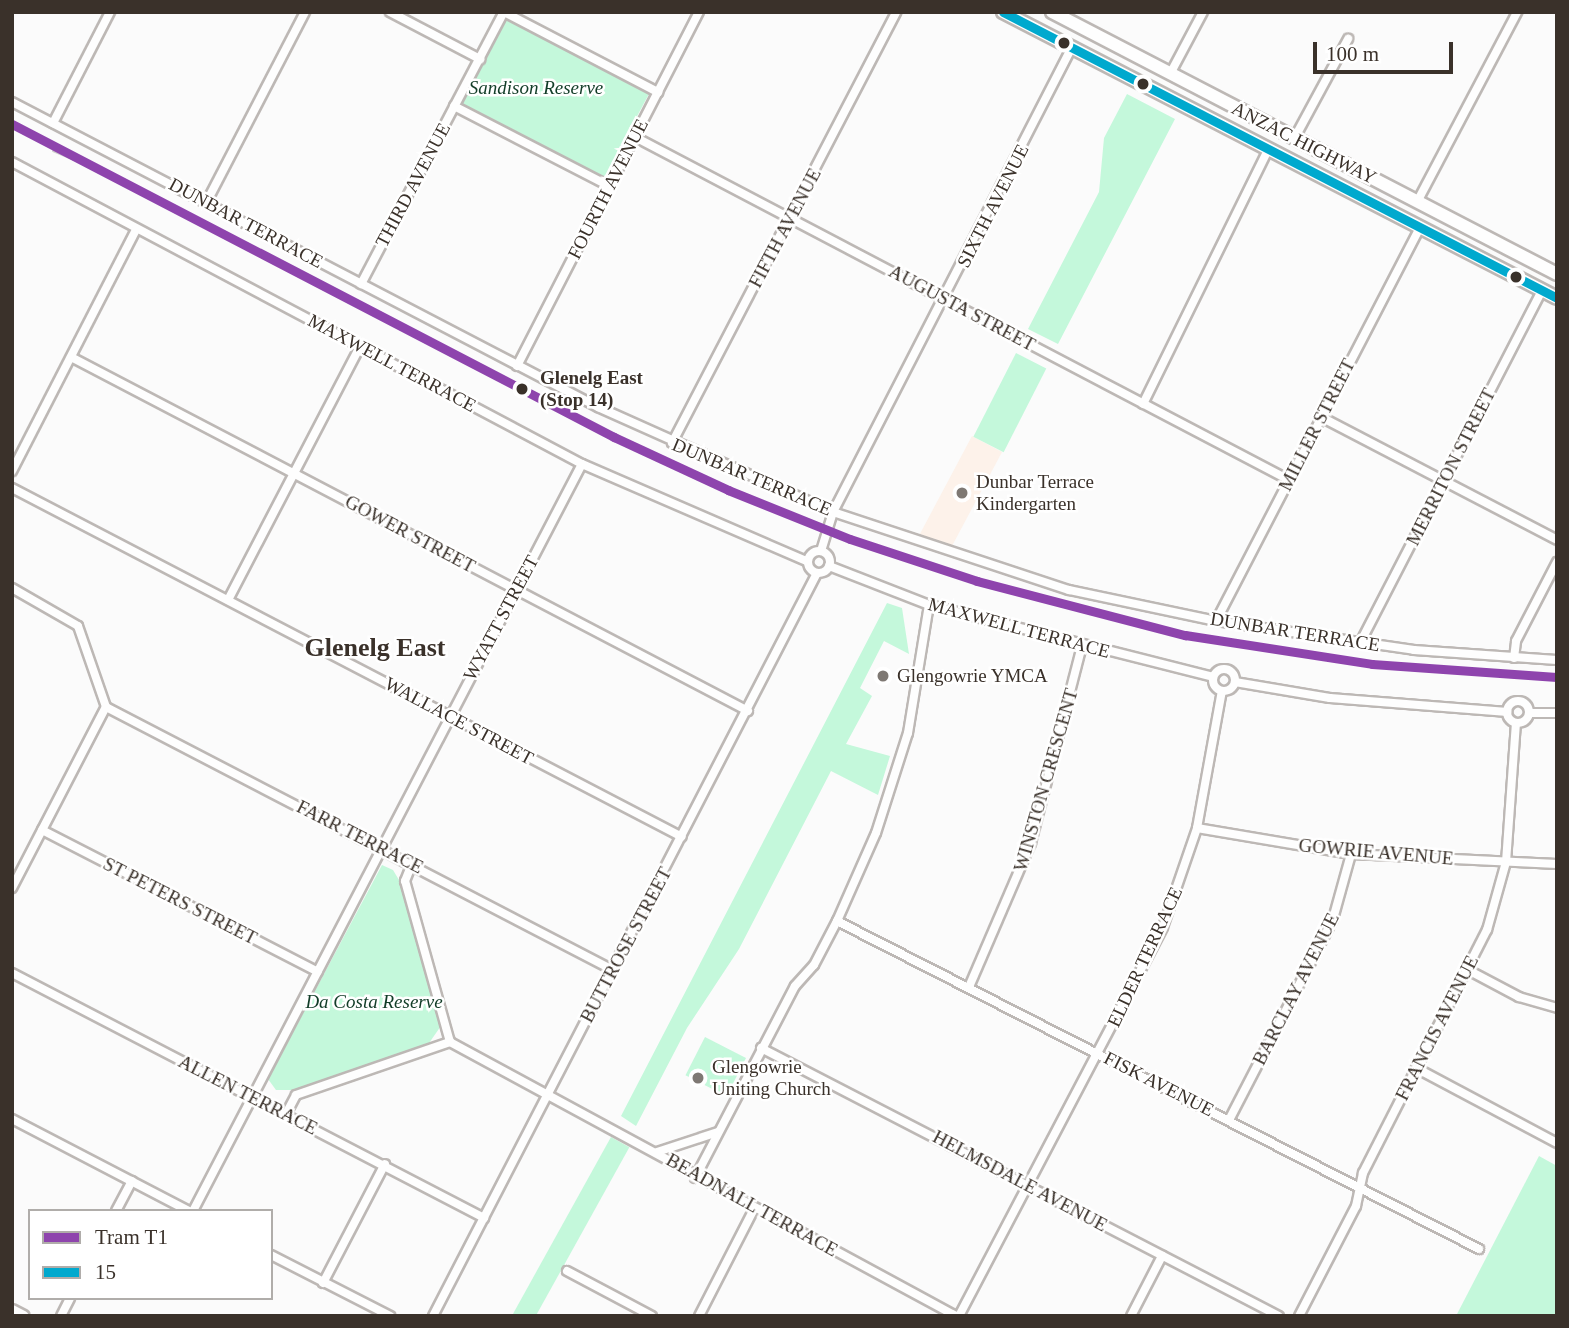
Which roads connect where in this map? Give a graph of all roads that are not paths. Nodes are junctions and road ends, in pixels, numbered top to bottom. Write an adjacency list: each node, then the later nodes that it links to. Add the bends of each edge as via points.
1 (110, 12): 18 (street)
2 (304, 12): 29 (street)
3 (390, 12): 13 (street)
4 (504, 12): 13 (street, THIRD AVENUE); 15 (street)
5 (699, 12): 15 (street, FOURTH AVENUE)
6 (896, 12): 30 (street, FIFTH AVENUE)
7 (1003, 12): 12 (highway, ANZAC HIGHWAY)
8 (1052, 12): 14 (highway, ANZAC HIGHWAY)
9 (1203, 12): 14 (street)
10 (1517, 12): 28 (street)
11 (1348, 39): 20 (street)
12 (1072, 47): 21 (highway, ANZAC HIGHWAY); 37 (street, SIXTH AVENUE)
13 (480, 59): 17 (street, THIRD AVENUE)
14 (1170, 74): 20 (highway, ANZAC HIGHWAY)
15 (658, 92): 19 (street, FOURTH AVENUE)
16 (12, 102): 18 (street, DUNBAR TERRACE)
17 (454, 106): 25 (street); 34 (street, THIRD AVENUE)
18 (53, 123): 29 (street, DUNBAR TERRACE)
19 (635, 137): 25 (street, FOURTH AVENUE); 30 (street, AUGUSTA STREET)
20 (1294, 139): 22 (highway, ANZAC HIGHWAY)
21 (1268, 150): 26 (highway, ANZAC HIGHWAY); 41 (street)
22 (1335, 160): 24 (highway, ANZAC HIGHWAY); 26 (highway, via 1345,177)
23 (12, 162): 32 (street, MAXWELL TERRACE)
24 (1360, 173): 27 (highway, via 1355,192); 28 (highway, ANZAC HIGHWAY)
25 (610, 186): 40 (street, FOURTH AVENUE)
26 (1339, 187): 27 (highway, ANZAC HIGHWAY)
27 (1361, 198): 31 (highway, ANZAC HIGHWAY)
28 (1417, 202): 33 (highway, ANZAC HIGHWAY)
29 (206, 203): 34 (street, DUNBAR TERRACE)
30 (792, 219): 37 (street, AUGUSTA STREET); 43 (street, FIFTH AVENUE)
31 (1419, 229): 35 (highway, ANZAC HIGHWAY); 42 (street, MILLER STREET)
32 (136, 230): 38 (street, MAXWELL TERRACE); 39 (street)
33 (1557, 274)
34 (361, 284): 40 (street, DUNBAR TERRACE)
35 (1542, 290): 36 (highway, ANZAC HIGHWAY); 48 (street, MERRITON STREET)
36 (1557, 298)
37 (945, 299): 41 (street, AUGUSTA STREET); 50 (street, SIXTH AVENUE)
38 (360, 346): 44 (street, MAXWELL TERRACE); 46 (street)
39 (71, 357): 45 (street); 46 (street, GOWER STREET)
40 (517, 366): 43 (street, DUNBAR TERRACE)
41 (1143, 404): 47 (street, AUGUSTA STREET)
42 (1321, 417): 47 (street, MILLER STREET); 48 (street)
43 (672, 443): 50 (street, DUNBAR TERRACE)
44 (582, 464): 53 (street, MAXWELL TERRACE); 58 (street, WYATT STREET)
45 (12, 471)
46 (294, 474): 58 (street, GOWER STREET); 59 (street)
47 (1289, 480): 61 (street, MILLER STREET)
48 (1444, 480): 51 (street); 62 (street, MERRITON STREET)
49 (12, 488): 59 (street, WALLACE STREET)
50 (833, 512): 52 (street, SIXTH AVENUE); 61 (street, DUNBAR TERRACE, via 1069,590)
51 (1557, 540)
52 (821, 551): 53 (street); 55 (street)
53 (810, 558): 56 (street)
54 (1557, 562): 64 (street, via 1516,641)
55 (829, 566): 56 (street); 60 (street, MAXWELL TERRACE)
56 (817, 573): 70 (street, BUTTROSE STREET)
57 (12, 588): 69 (street, via 78,626)
58 (516, 590): 70 (street, GOWER STREET); 74 (street, WYATT STREET)
59 (228, 600): 74 (street, WALLACE STREET)
60 (929, 605): 63 (street, MAXWELL TERRACE); 85 (street, via 895,781)
61 (1216, 621): 62 (street, DUNBAR TERRACE)
62 (1360, 643): 64 (street, DUNBAR TERRACE)
63 (1082, 646): 66 (street, MAXWELL TERRACE); 90 (street, WINSTON CRESCENT, via 1031,843)
64 (1514, 657): 65 (street, DUNBAR TERRACE)
65 (1557, 660)
66 (1213, 677): 67 (street, MAXWELL TERRACE, via 1227,670); 68 (street)
67 (1234, 682): 68 (street); 71 (street, via 1330,698)
68 (1222, 691): 76 (street, ELDER TERRACE)
69 (106, 707): 77 (street); 79 (street, FARR TERRACE)
70 (748, 711): 78 (street, BUTTROSE STREET)
71 (1507, 712): 72 (street, via 1518,701); 75 (street)
72 (1529, 713): 73 (street); 75 (street)
73 (1557, 713)
74 (450, 716): 78 (street, WALLACE STREET); 79 (street, WYATT STREET)
75 (1516, 723): 81 (street, FRANCIS AVENUE)
76 (1197, 828): 80 (street, GOWRIE AVENUE); 94 (street, ELDER TERRACE, via 1163,927)
77 (42, 830): 84 (street); 88 (street, ST PETERS STREET)
78 (682, 837): 86 (street, BUTTROSE STREET)
79 (382, 848): 82 (street, FARR TERRACE); 88 (street, WYATT STREET)
80 (1351, 854): 81 (street, GOWRIE AVENUE); 100 (street, BARCLAY AVENUE, via 1333,919)
81 (1506, 862): 83 (street, GOWRIE AVENUE); 87 (street, FRANCIS AVENUE, via 1488,930)
82 (412, 864): 86 (street, FARR TERRACE); 92 (street, via 405,881)
83 (1557, 864)
84 (12, 888)
85 (837, 921): 90 (street, FISK AVENUE); 93 (street)
86 (612, 970): 96 (street, BUTTROSE STREET)
87 (1468, 970): 91 (street, via 1519,997); 95 (street, FRANCIS AVENUE)
88 (318, 972): 97 (street, WYATT STREET)
89 (12, 973): 97 (street, ALLEN TERRACE)
90 (969, 987): 94 (street, FISK AVENUE)
91 (1557, 1008)
92 (450, 1042): 96 (street); 98 (street, via 296,1095)
93 (761, 1048): 101 (street); 107 (street, HELMSDALE AVENUE)
94 (1099, 1054): 100 (street, FISK AVENUE); 107 (street, ELDER TERRACE)
95 (1416, 1068): 102 (street); 108 (street, FRANCIS AVENUE, via 1363,1173)
96 (548, 1094): 103 (street, BEADNALL TERRACE); 113 (street, BUTTROSE STREET)
97 (252, 1097): 98 (street, ALLEN TERRACE); 111 (street, WYATT STREET)
98 (286, 1114): 104 (street, ALLEN TERRACE)
99 (12, 1119): 106 (street)
100 (1229, 1120): 108 (street, FISK AVENUE)
101 (718, 1132): 103 (street); 105 (street)
102 (1557, 1143)
103 (657, 1152): 105 (street, BEADNALL TERRACE)
104 (385, 1164): 113 (street, ALLEN TERRACE); 118 (street)
105 (695, 1178): 112 (street, BEADNALL TERRACE)
106 (132, 1181): 109 (street); 110 (street)
107 (1031, 1186): 116 (street, HELMSDALE AVENUE); 127 (street, ELDER TERRACE)
108 (1361, 1188): 114 (street, FISK AVENUE); 130 (street, FRANCIS AVENUE)
109 (117, 1209)
110 (187, 1209)
111 (192, 1209)
112 (754, 1209): 126 (street); 127 (street, BEADNALL TERRACE)
113 (484, 1218): 124 (street, BUTTROSE STREET)
114 (1479, 1249)
115 (273, 1256): 118 (street)
116 (1162, 1256): 128 (street); 129 (street, HELMSDALE AVENUE)
117 (567, 1271): 125 (street)
118 (323, 1283): 123 (street)
119 (69, 1300): 122 (street)
120 (12, 1310): 121 (street)
121 (23, 1316)
122 (61, 1316)
123 (390, 1316)
124 (433, 1316)
125 (652, 1316)
126 (699, 1316)
127 (958, 1316)
128 (1130, 1316)
129 (1279, 1316)
130 (1298, 1316)

